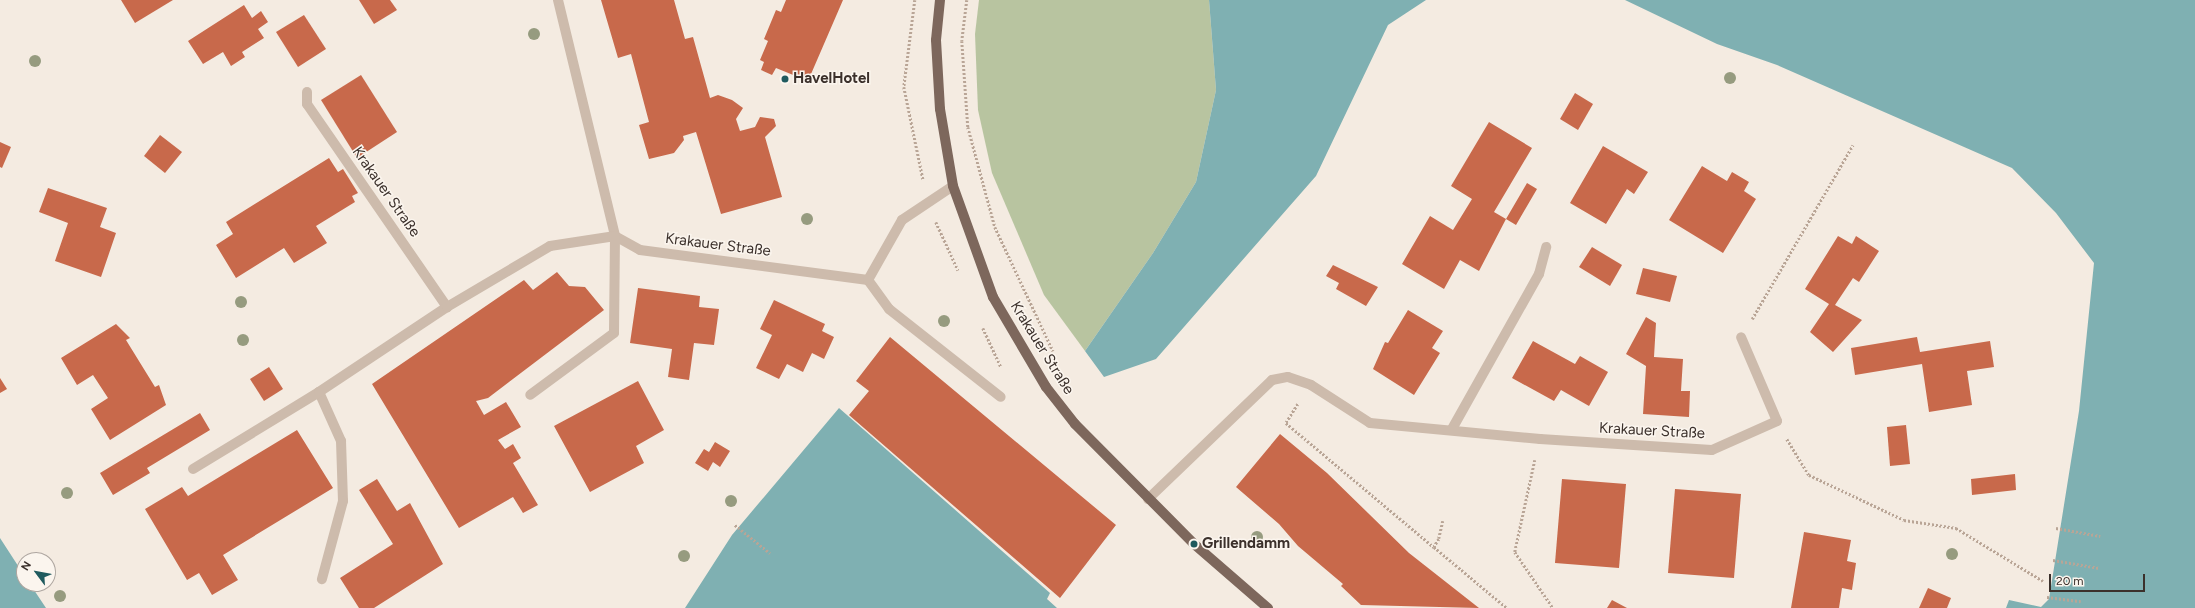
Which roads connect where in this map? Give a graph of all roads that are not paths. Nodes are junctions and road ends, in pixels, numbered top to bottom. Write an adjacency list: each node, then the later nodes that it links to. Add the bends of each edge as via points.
1 (558, 0): 5 (street)
2 (940, 0): 4 (main road, Krakauer Straße, via 936,40 940,109)
3 (307, 92): 8 (street, Krakauer Straße, via 307,104)
4 (954, 186): 7 (street, via 902,220); 15 (main road, Krakauer Straße, via 994,297 1046,387 1075,424)
5 (615, 236): 7 (street, Krakauer Straße, via 640,250); 8 (street, via 550,246); 11 (street, via 614,333)
6 (1546, 248): 13 (street, via 1539,274)
7 (868, 280): 12 (street, via 889,309)
8 (447, 307): 10 (street)
9 (1742, 337): 13 (street, Krakauer Straße, via 1777,421 1712,450 1540,439)
10 (319, 392): 14 (street); 16 (street, via 341,441 343,501)
11 (530, 395)
12 (1001, 397)
13 (1452, 429): 15 (street, Krakauer Straße, via 1370,423 1311,385 1288,377 1272,380)
14 (193, 469)
15 (1148, 499): 17 (main road, Krakauer Straße)
16 (322, 579)
17 (1268, 608)

